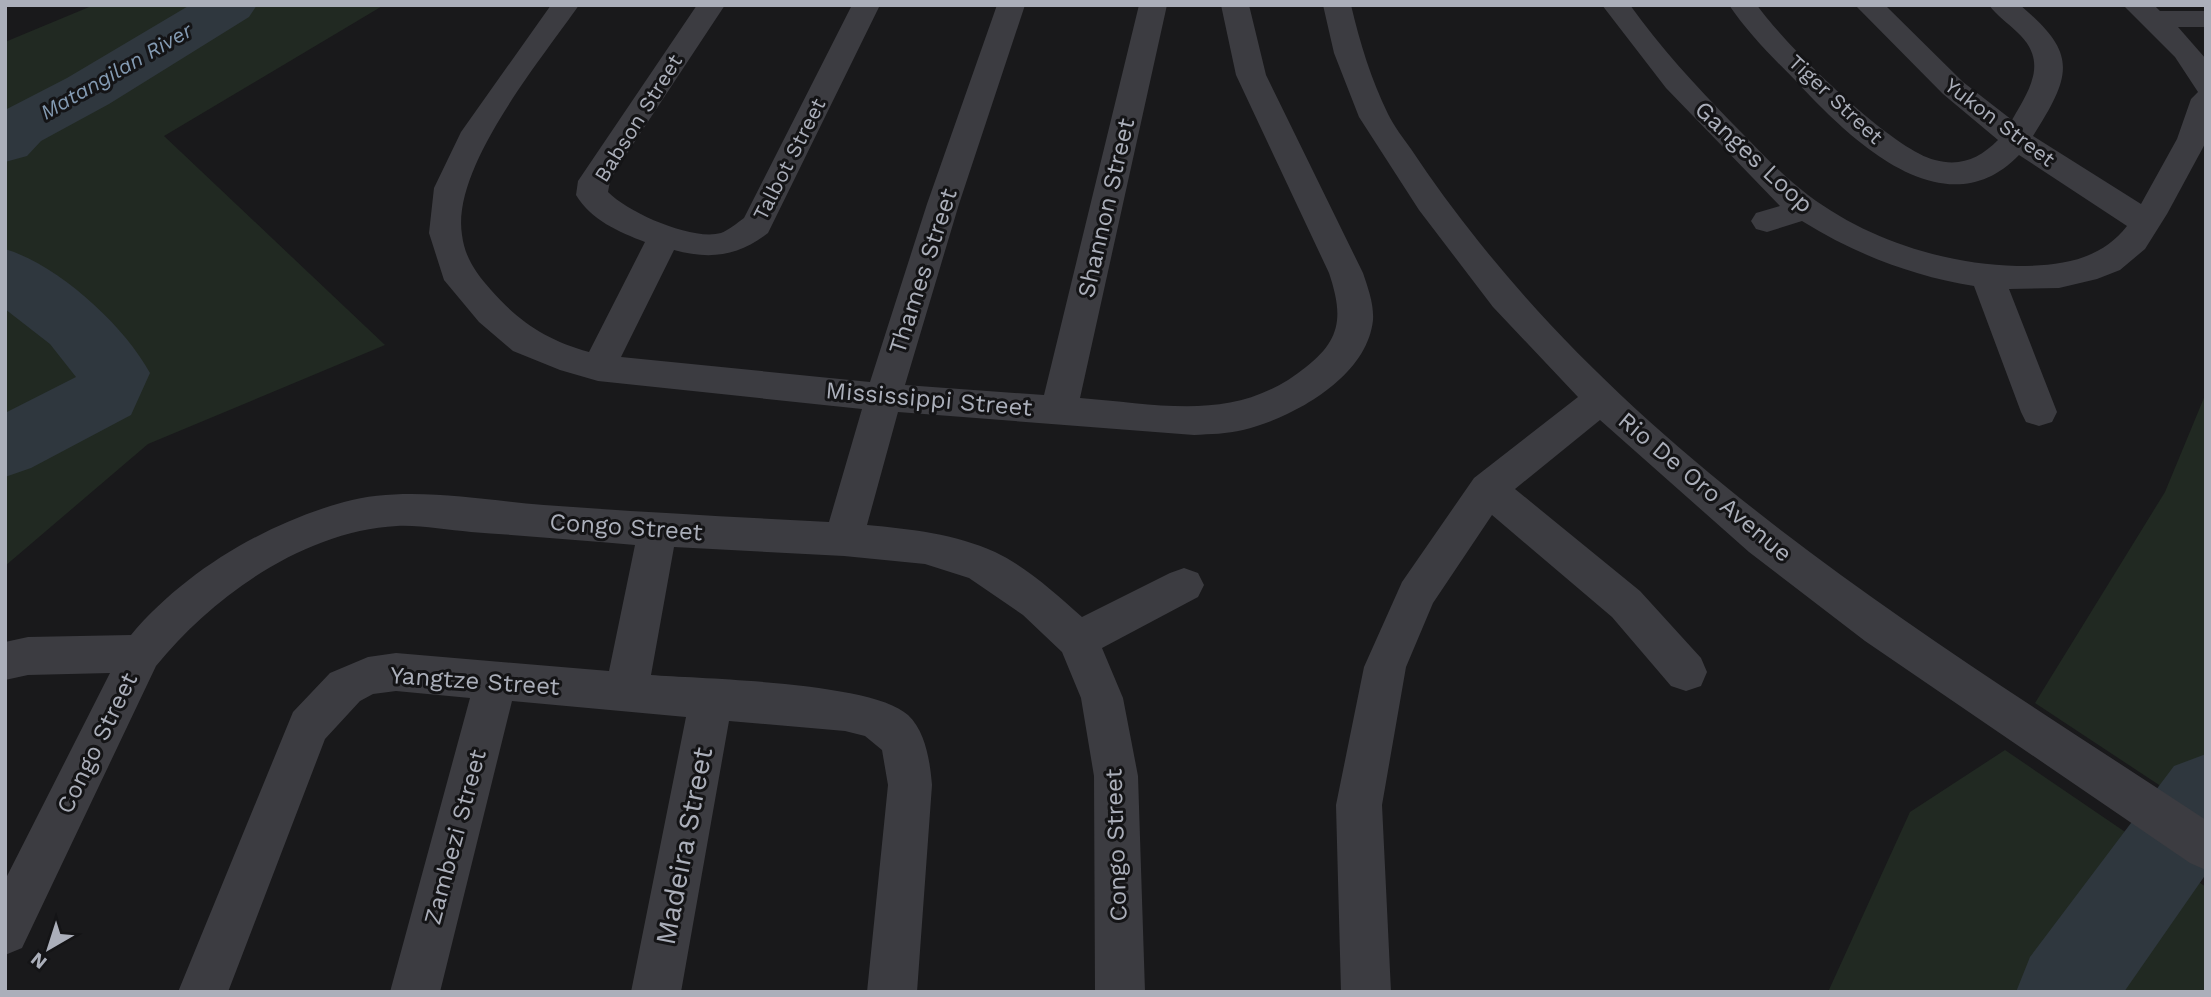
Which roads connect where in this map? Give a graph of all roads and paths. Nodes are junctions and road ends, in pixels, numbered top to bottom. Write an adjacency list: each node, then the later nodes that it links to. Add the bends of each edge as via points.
1 (565, 5): 22 (street, Mississippi Street, via 476,132 450,188 446,233 456,272 491,313 525,342)
2 (710, 5): 20 (street, Babson Street, via 594,181 592,195 600,207)
3 (866, 5): 20 (street, Talbot Street, via 757,225 737,239 715,245)
4 (1011, 5): 23 (street, Thames Street)
5 (1153, 5): 25 (street, Shannon Street)
6 (1235, 5): 25 (street, Mississippi Street, via 1251,75 1346,273 1355,301 1354,329 1342,352 1321,374 1284,402 1244,416 1194,421)
7 (1336, 5): 24 (street, Rio De Oro Avenue, via 1348,53 1374,117 1430,202 1505,298)
8 (1616, 5): 17 (street, Ganges Loop, via 1694,103)
9 (1743, 5): 16 (street, Tiger Street, via 1863,129 1924,168 1955,174 1982,169)
10 (1869, 5): 16 (street, Yukon Street, via 1953,88)
11 (2003, 5): 16 (street, Tiger Street, via 2041,42 2051,63 2049,76)
12 (2145, 12): 13 (street); 14 (street, via 2185,50)
13 (2206, 19)
14 (2206, 85)
15 (2206, 99): 19 (street, Ganges Loop, via 2194,132)
16 (2015, 139): 19 (street, Yukon Street)
17 (1805, 208): 18 (street); 21 (street, Ganges Loop, via 1871,244 1906,257)
18 (1767, 221)
19 (2145, 222): 21 (street, Ganges Loop, via 2127,248 2102,265 2064,275)
20 (665, 235): 22 (street)
21 (1987, 275): 26 (street)
22 (598, 368): 23 (street, Mississippi Street)
23 (882, 397): 25 (street, Mississippi Street); 29 (street, Thames Street)
24 (1601, 399): 27 (street); 38 (street, Rio De Oro Avenue, via 1763,540 1880,628)
25 (1059, 410)
26 (2039, 412)
27 (1488, 489): 34 (street, via 1626,604); 45 (street, via 1416,594 1385,667 1359,805)
28 (658, 530): 29 (street, Congo Street); 32 (street, Congo Street, via 398,510 345,518 251,560 165,624); 36 (street)
29 (844, 539): 31 (street, Congo Street, via 925,547 982,565 1037,602)
30 (1184, 585): 31 (street)
31 (1079, 639): 44 (street, Congo Street, via 1102,698 1116,776)
32 (141, 653): 33 (street, via 28,656); 39 (street, Congo Street)
33 (5, 661)
34 (1686, 673)
35 (496, 682): 36 (street, Yangtze Street); 40 (street, Yangtze Street, via 396,672 368,676 345,687 326,704 308,726); 41 (street, Zambezi Street)
36 (626, 693): 37 (street, Yangtze Street)
37 (711, 700): 42 (street, Madeira Street); 43 (street, Yangtze Street, via 845,711 875,718 898,734 907,751 910,785)
38 (2206, 847)
39 (5, 931)
40 (203, 992)
41 (415, 992)
42 (656, 992)
43 (892, 992)
44 (1120, 992)
45 (1366, 992)

